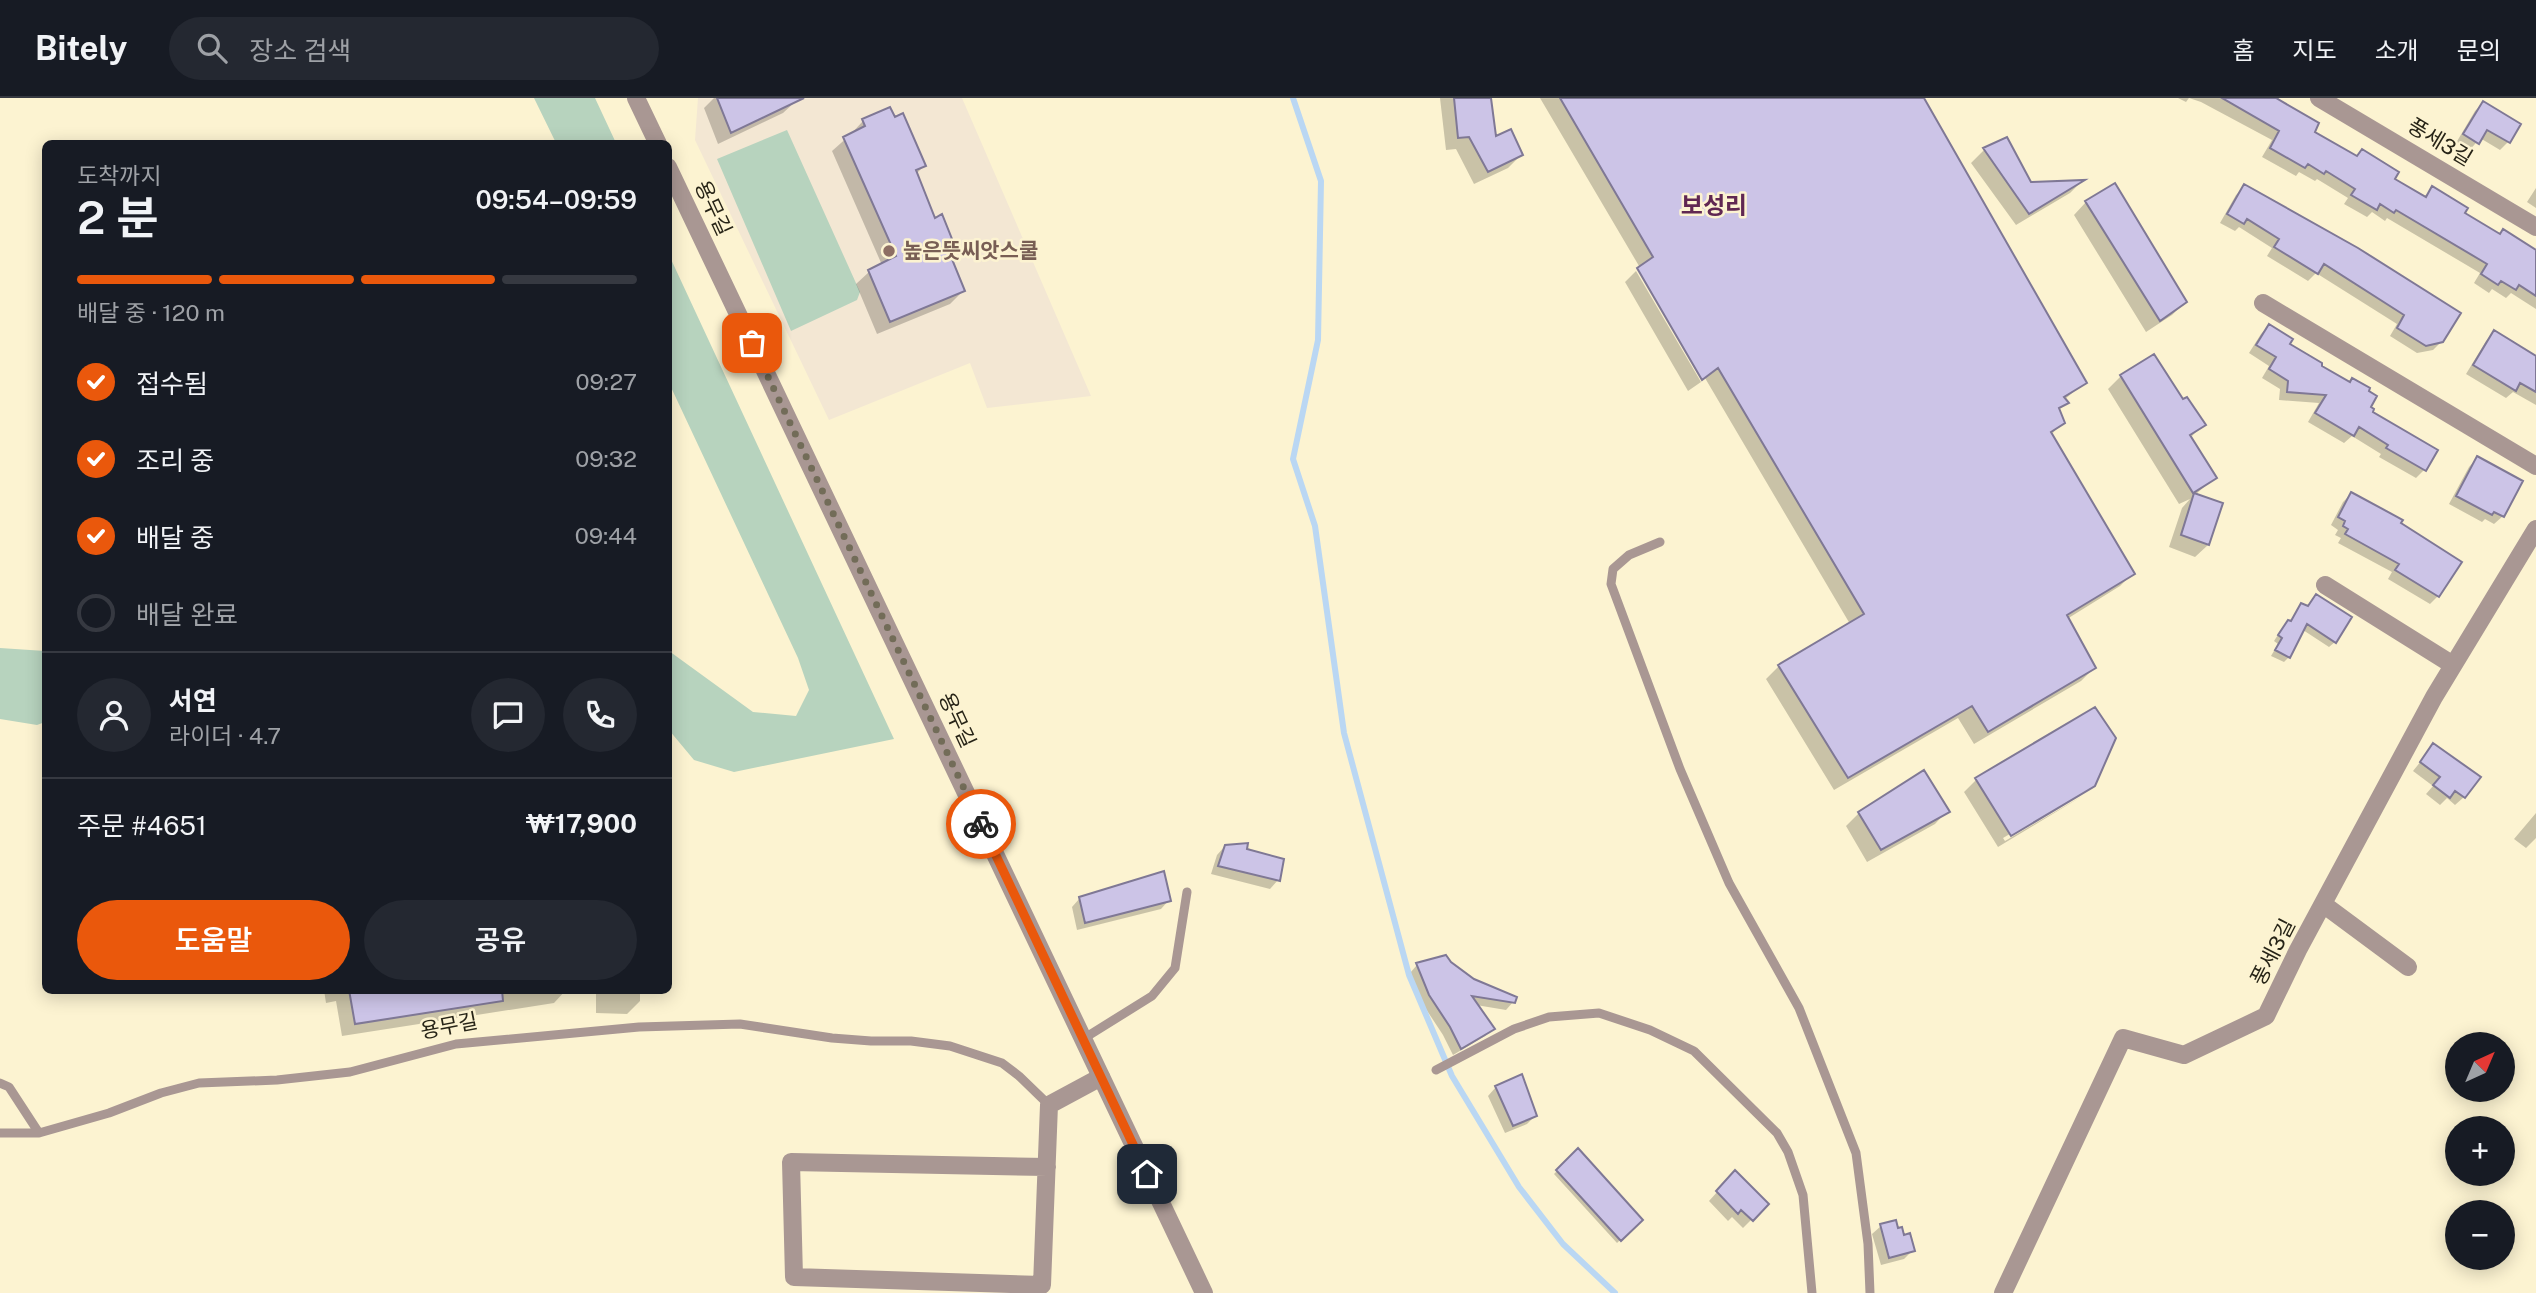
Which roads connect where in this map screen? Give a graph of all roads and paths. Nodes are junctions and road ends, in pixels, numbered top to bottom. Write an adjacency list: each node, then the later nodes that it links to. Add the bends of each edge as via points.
1 (636, 98): 3 (street)
2 (2319, 98): 5 (street, 풍세3길)
3 (656, 140)
4 (672, 174): 15 (street, 용무길)
5 (2536, 227)
6 (2263, 303): 7 (street)
7 (2536, 466)
8 (2536, 529): 11 (street, 풍세3길)
9 (1660, 542): 25 (lane, via 1629,555 1613,569 1611,584 1679,769 1729,883 1799,1008 1856,1153)
10 (2325, 585): 11 (street)
11 (2453, 665): 13 (street, 풍세3길)
12 (1186, 892): 15 (lane, via 1175,968 1152,996)
13 (2323, 904): 14 (street); 26 (street, 풍세3길, via 2266,1016 2183,1055 2123,1038)
14 (2408, 967)
15 (1083, 1039): 17 (street, 용무길)
16 (1439, 1068): 24 (lane, via 1514,1029 1549,1017 1599,1013 1694,1051 1777,1133 1788,1152 1803,1195)
17 (1101, 1077): 19 (street); 23 (street, 용무길)
18 (0, 1083): 21 (lane, via 9,1087)
19 (1049, 1105): 21 (lane, 용무길, via 1002,1063 950,1046 832,1038 740,1024 639,1027 456,1044 350,1072 199,1083); 22 (street)
20 (0, 1133): 21 (lane, 용무길)
21 (39, 1133)
22 (1047, 1167): 22 (street, via 1042,1285 794,1277 791,1162)
23 (1204, 1293)
24 (1812, 1293)
25 (1870, 1293)
26 (2003, 1293)

